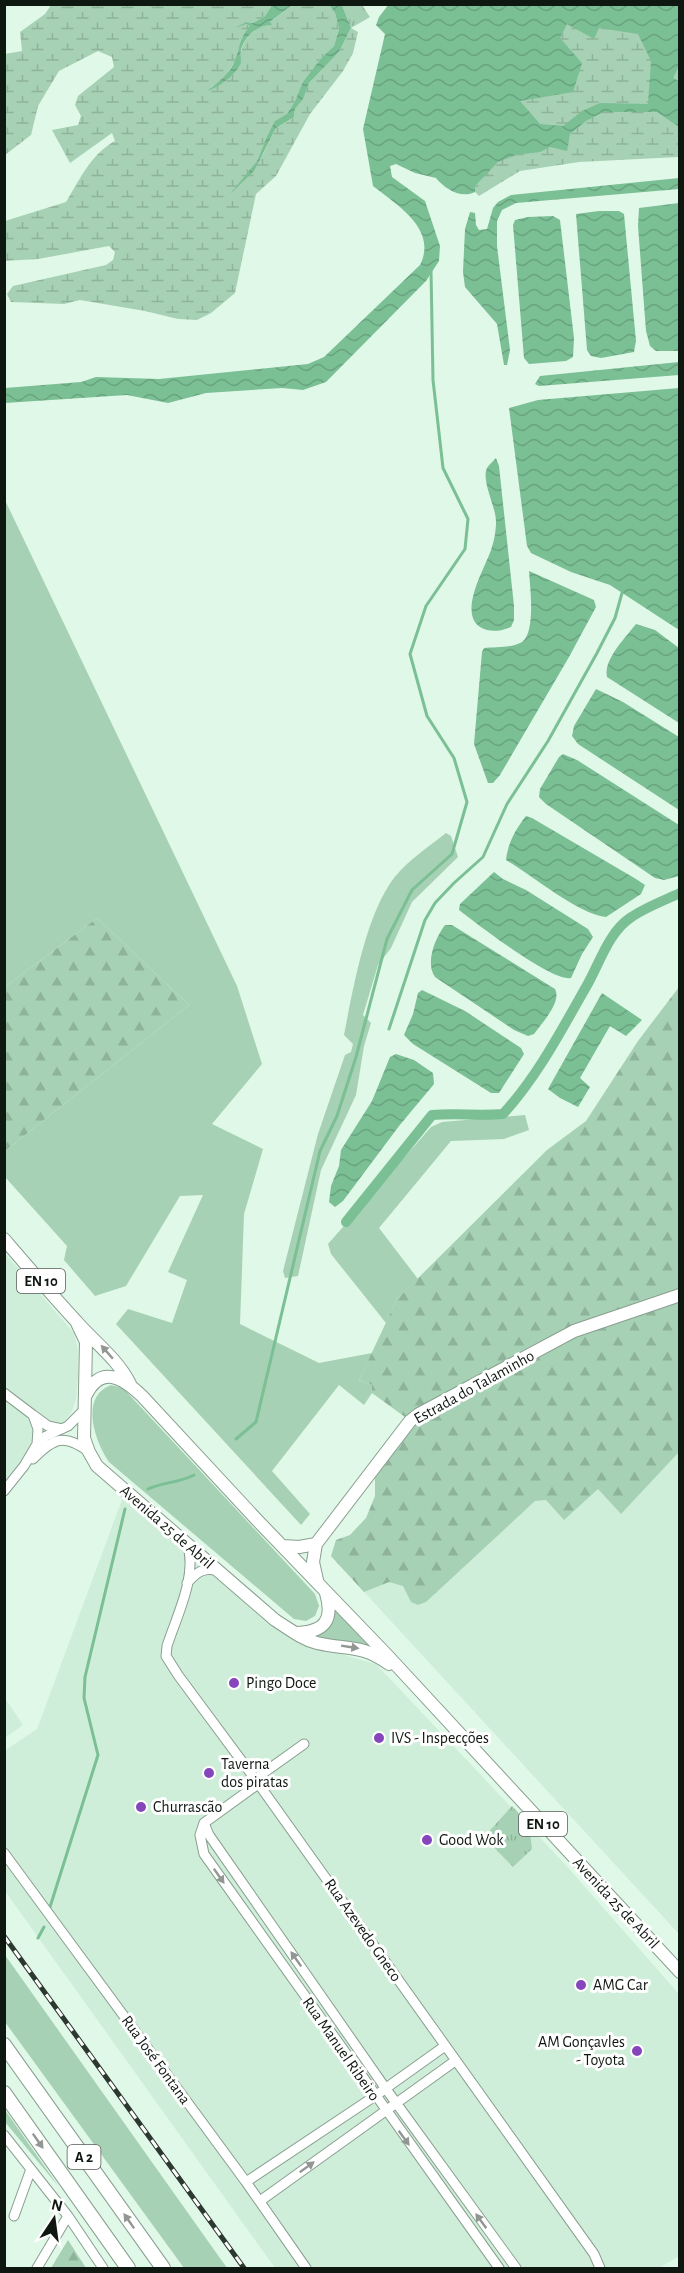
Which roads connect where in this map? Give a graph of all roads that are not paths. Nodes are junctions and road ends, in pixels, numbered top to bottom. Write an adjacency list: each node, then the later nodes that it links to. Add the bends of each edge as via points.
1 (4, 1239): 3 (main road, Avenida 25 de Abril / EN 10)
2 (680, 1295): 15 (main road, Estrada do Talaminho, via 574,1331 419,1414)
3 (77, 1323): 4 (main road, Avenida 25 de Abril / EN 10, one-way to 3, via 124,1371); 6 (main road, Avenida 25 de Abril / EN 10, via 86,1342)
4 (131, 1385): 6 (main road, via 107,1376 92,1384); 16 (main road, Avenida 25 de Abril / EN 10)
5 (4, 1393): 8 (street)
6 (86, 1395): 7 (main road, Avenida 25 de Abril / EN 10)
7 (84, 1410): 9 (street); 11 (main road, Avenida 25 de Abril / EN 10, via 84,1437)
8 (33, 1415): 9 (street, via 48,1426); 10 (street)
9 (62, 1429): 10 (street)
10 (37, 1444): 12 (street)
11 (89, 1452): 12 (street, via 65,1439 47,1444); 14 (main road, Avenida 25 de Abril / EN 10, via 97,1466)
12 (24, 1466): 13 (street)
13 (4, 1491)
14 (186, 1543): 17 (main road, Avenida 25 de Abril / EN 10); 18 (street, Rua Azevedo Gneco, via 190,1559)
15 (316, 1544): 16 (main road); 19 (main road, via 313,1562)
16 (283, 1546): 19 (main road, Avenida 25 de Abril / EN 10)
17 (219, 1572): 18 (street, via 202,1570); 20 (main road, Avenida 25 de Abril / EN 10)
18 (187, 1583): 23 (street, Rua Azevedo Gneco, via 166,1656)
19 (322, 1588): 20 (main road, via 329,1605 328,1617 319,1629); 21 (main road, Avenida 25 de Abril / EN 10)
20 (294, 1633): 21 (main road, Avenida 25 de Abril / EN 10, one-way to 21, via 317,1643 364,1649)
21 (405, 1676): 26 (main road, Avenida 25 de Abril / EN 10)
22 (304, 1744): 23 (street)
23 (257, 1782): 24 (street); 28 (street, Rua Azevedo Gneco)
24 (204, 1823): 30 (street, one-way to 24); 32 (street, Rua Manuel Ribeiro, one-way to 32, via 200,1835 204,1854)
25 (4, 1853): 37 (street, Rua José Fontana)
26 (680, 1972)
27 (4, 2045): 44 (highway, A 2, one-way to 27)
28 (445, 2046): 29 (street, Rua Azevedo Gneco); 30 (street)
29 (455, 2061): 33 (street); 48 (street, Rua Azevedo Gneco, via 594,2254)
30 (386, 2088): 32 (street); 33 (street)
31 (4, 2093): 43 (highway, A 2, one-way to 43)
32 (375, 2096): 34 (street, Rua Manuel Ribeiro); 37 (street)
33 (396, 2103): 34 (street); 47 (street, one-way to 33)
34 (385, 2112): 38 (street, one-way to 34); 46 (street, Rua Manuel Ribeiro, one-way to 46)
35 (4, 2135): 36 (street)
36 (31, 2169): 39 (street); 40 (street)
37 (246, 2182): 38 (street, Rua José Fontana)
38 (260, 2201): 45 (street, Rua José Fontana)
39 (14, 2216)
40 (68, 2216): 41 (street); 42 (street)
41 (37, 2268)
42 (103, 2268)
43 (128, 2268)
44 (163, 2268)
45 (306, 2268)
46 (499, 2268)
47 (516, 2268)
48 (600, 2268)

